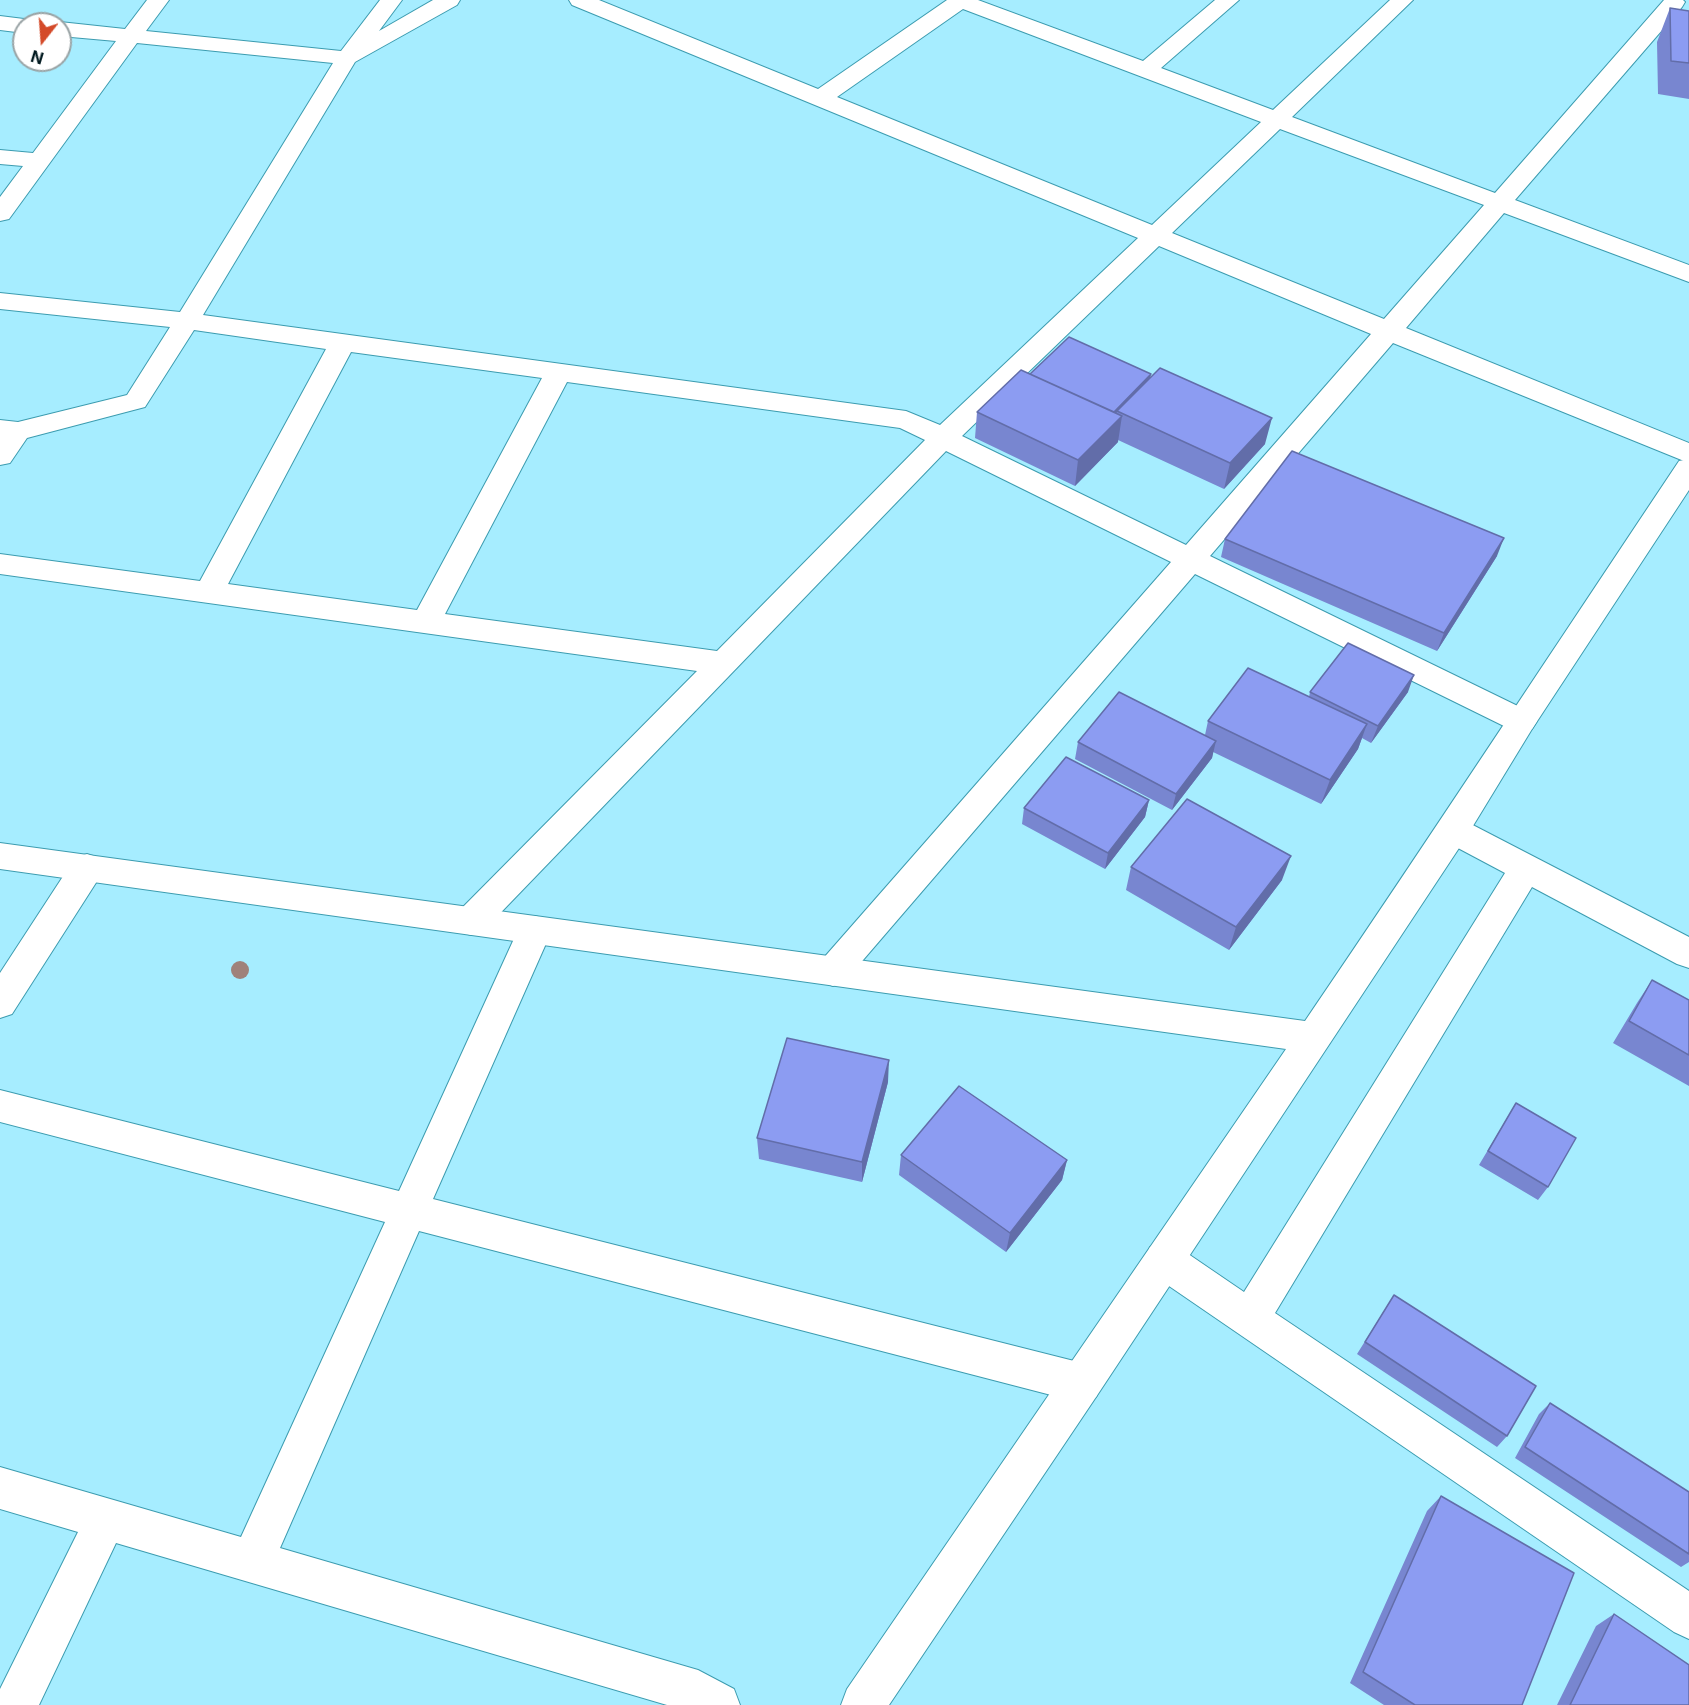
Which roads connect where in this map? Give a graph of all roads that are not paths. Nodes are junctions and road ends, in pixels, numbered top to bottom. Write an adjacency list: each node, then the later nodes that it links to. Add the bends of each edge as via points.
1 (158, 0): 10 (street)
2 (391, 0): 11 (street)
3 (449, 0): 11 (street)
4 (580, 0): 13 (street)
5 (960, 0): 12 (street); 13 (street)
6 (1228, 0): 12 (street)
7 (1402, 0): 14 (street)
8 (1677, 3): 17 (street)
9 (72, 30): 10 (street)
10 (131, 36): 11 (street); 16 (street)
11 (347, 58): 22 (street)
12 (1146, 70): 14 (street)
13 (820, 99): 19 (street)
14 (1277, 120): 17 (street); 19 (street)
15 (0, 157): 16 (street)
16 (39, 161): 18 (street)
17 (1499, 203): 20 (street); 23 (street)
18 (0, 214)
19 (1156, 236): 23 (street); 27 (street)
20 (1689, 274)
21 (0, 302): 22 (street)
22 (187, 321): 24 (street); 26 (street, via 136,401)
23 (1389, 331): 28 (street); 31 (street)
24 (343, 342): 25 (street); 33 (street)
25 (559, 372): 27 (street, via 906,420); 34 (street)
26 (9, 430): 29 (street)
27 (944, 437): 31 (street); 35 (street)
28 (1689, 454)
29 (0, 456)
30 (1689, 468): 36 (street)
31 (1191, 559): 36 (street); 44 (street)
32 (0, 564): 33 (street)
33 (209, 592): 34 (street)
34 (426, 622): 35 (street)
35 (724, 663): 41 (street)
36 (1521, 721): 37 (street)
37 (1453, 831): 40 (street); 46 (street)
38 (0, 856): 39 (street)
39 (87, 868): 41 (street); 45 (street)
40 (1525, 870): 43 (street); 50 (street)
41 (471, 921): 42 (street)
42 (536, 930): 44 (street); 48 (street)
43 (1689, 954)
44 (833, 971): 46 (street)
45 (0, 1003)
46 (1314, 1038): 49 (street)
47 (0, 1106): 48 (street)
48 (409, 1210): 51 (street); 54 (street)
49 (1164, 1260): 50 (street); 51 (street)
50 (1250, 1319): 55 (street)
51 (1082, 1383): 58 (street)
52 (0, 1488): 53 (street)
53 (106, 1519): 54 (street); 56 (street)
54 (252, 1562): 57 (street, via 698,1692)
55 (1689, 1617)
56 (16, 1705)
57 (718, 1705)
58 (863, 1705)

